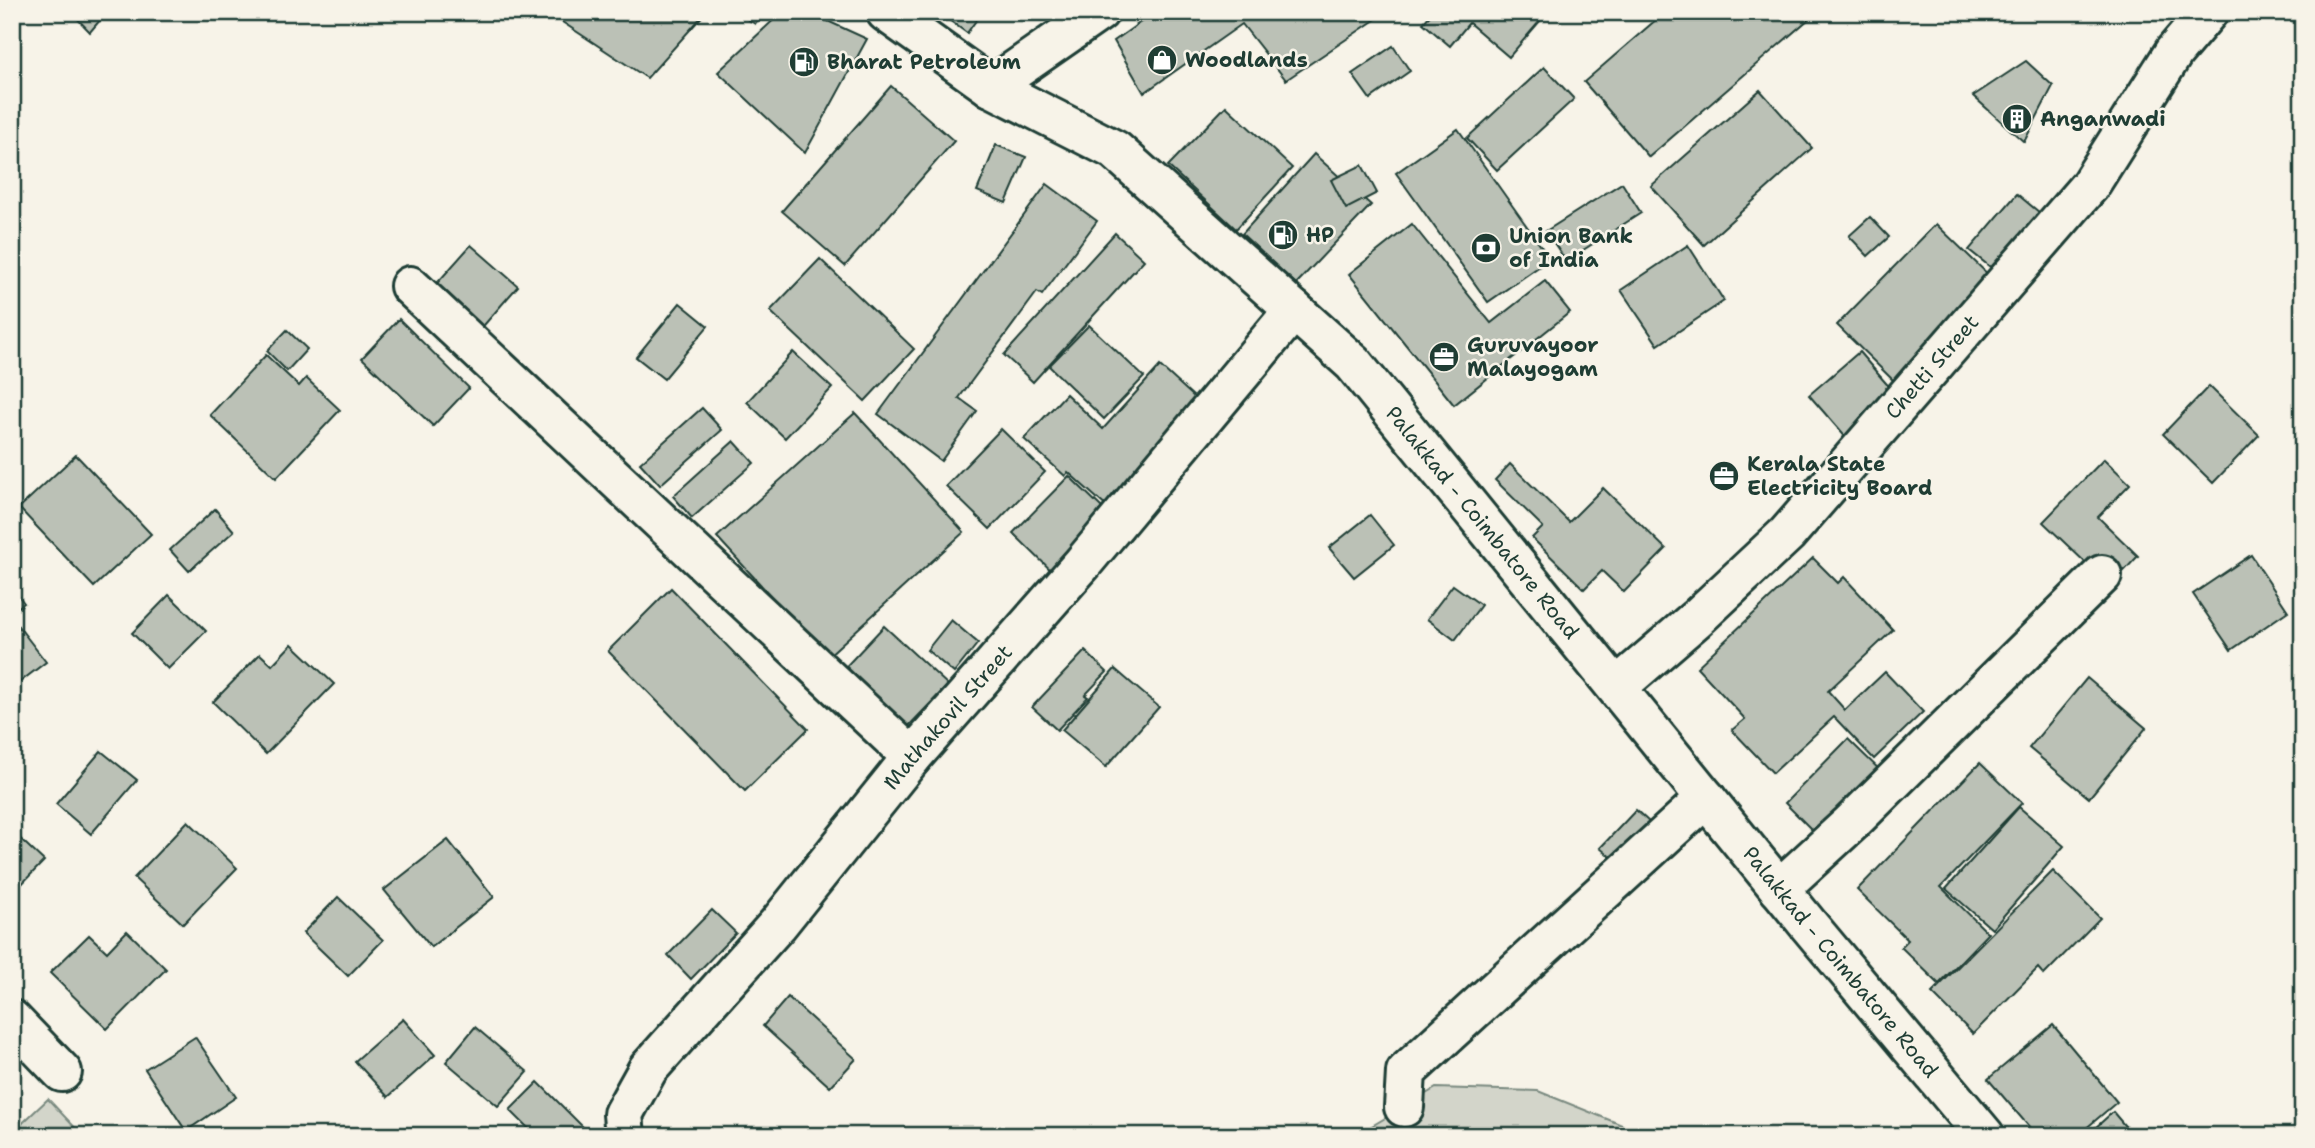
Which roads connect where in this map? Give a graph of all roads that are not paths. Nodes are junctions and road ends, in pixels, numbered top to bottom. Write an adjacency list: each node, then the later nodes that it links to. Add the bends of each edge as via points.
1 (886, 12): 4 (street, Palakkad - Coimbatore Road)
2 (1099, 12): 4 (street)
3 (2208, 12): 8 (street, Chetti Street, via 2174,52 2090,185 1787,534)
4 (991, 87): 6 (street, Palakkad - Coimbatore Road, via 1115,150)
5 (410, 286): 9 (street)
6 (1294, 310): 8 (street, Palakkad - Coimbatore Road, via 1353,363); 9 (street, Mathakovil Street, via 1083,563)
7 (2102, 575): 11 (street)
8 (1617, 687): 10 (street, Palakkad - Coimbatore Road)
9 (912, 757): 15 (street, Mathakovil Street, via 778,925 648,1069 623,1114)
10 (1706, 798): 11 (street, Palakkad - Coimbatore Road); 14 (street, via 1406,1072)
11 (1779, 889): 16 (street, Palakkad - Coimbatore Road)
12 (12, 1020): 13 (street)
13 (62, 1072)
14 (1404, 1107)
15 (625, 1136)
16 (1985, 1136)

